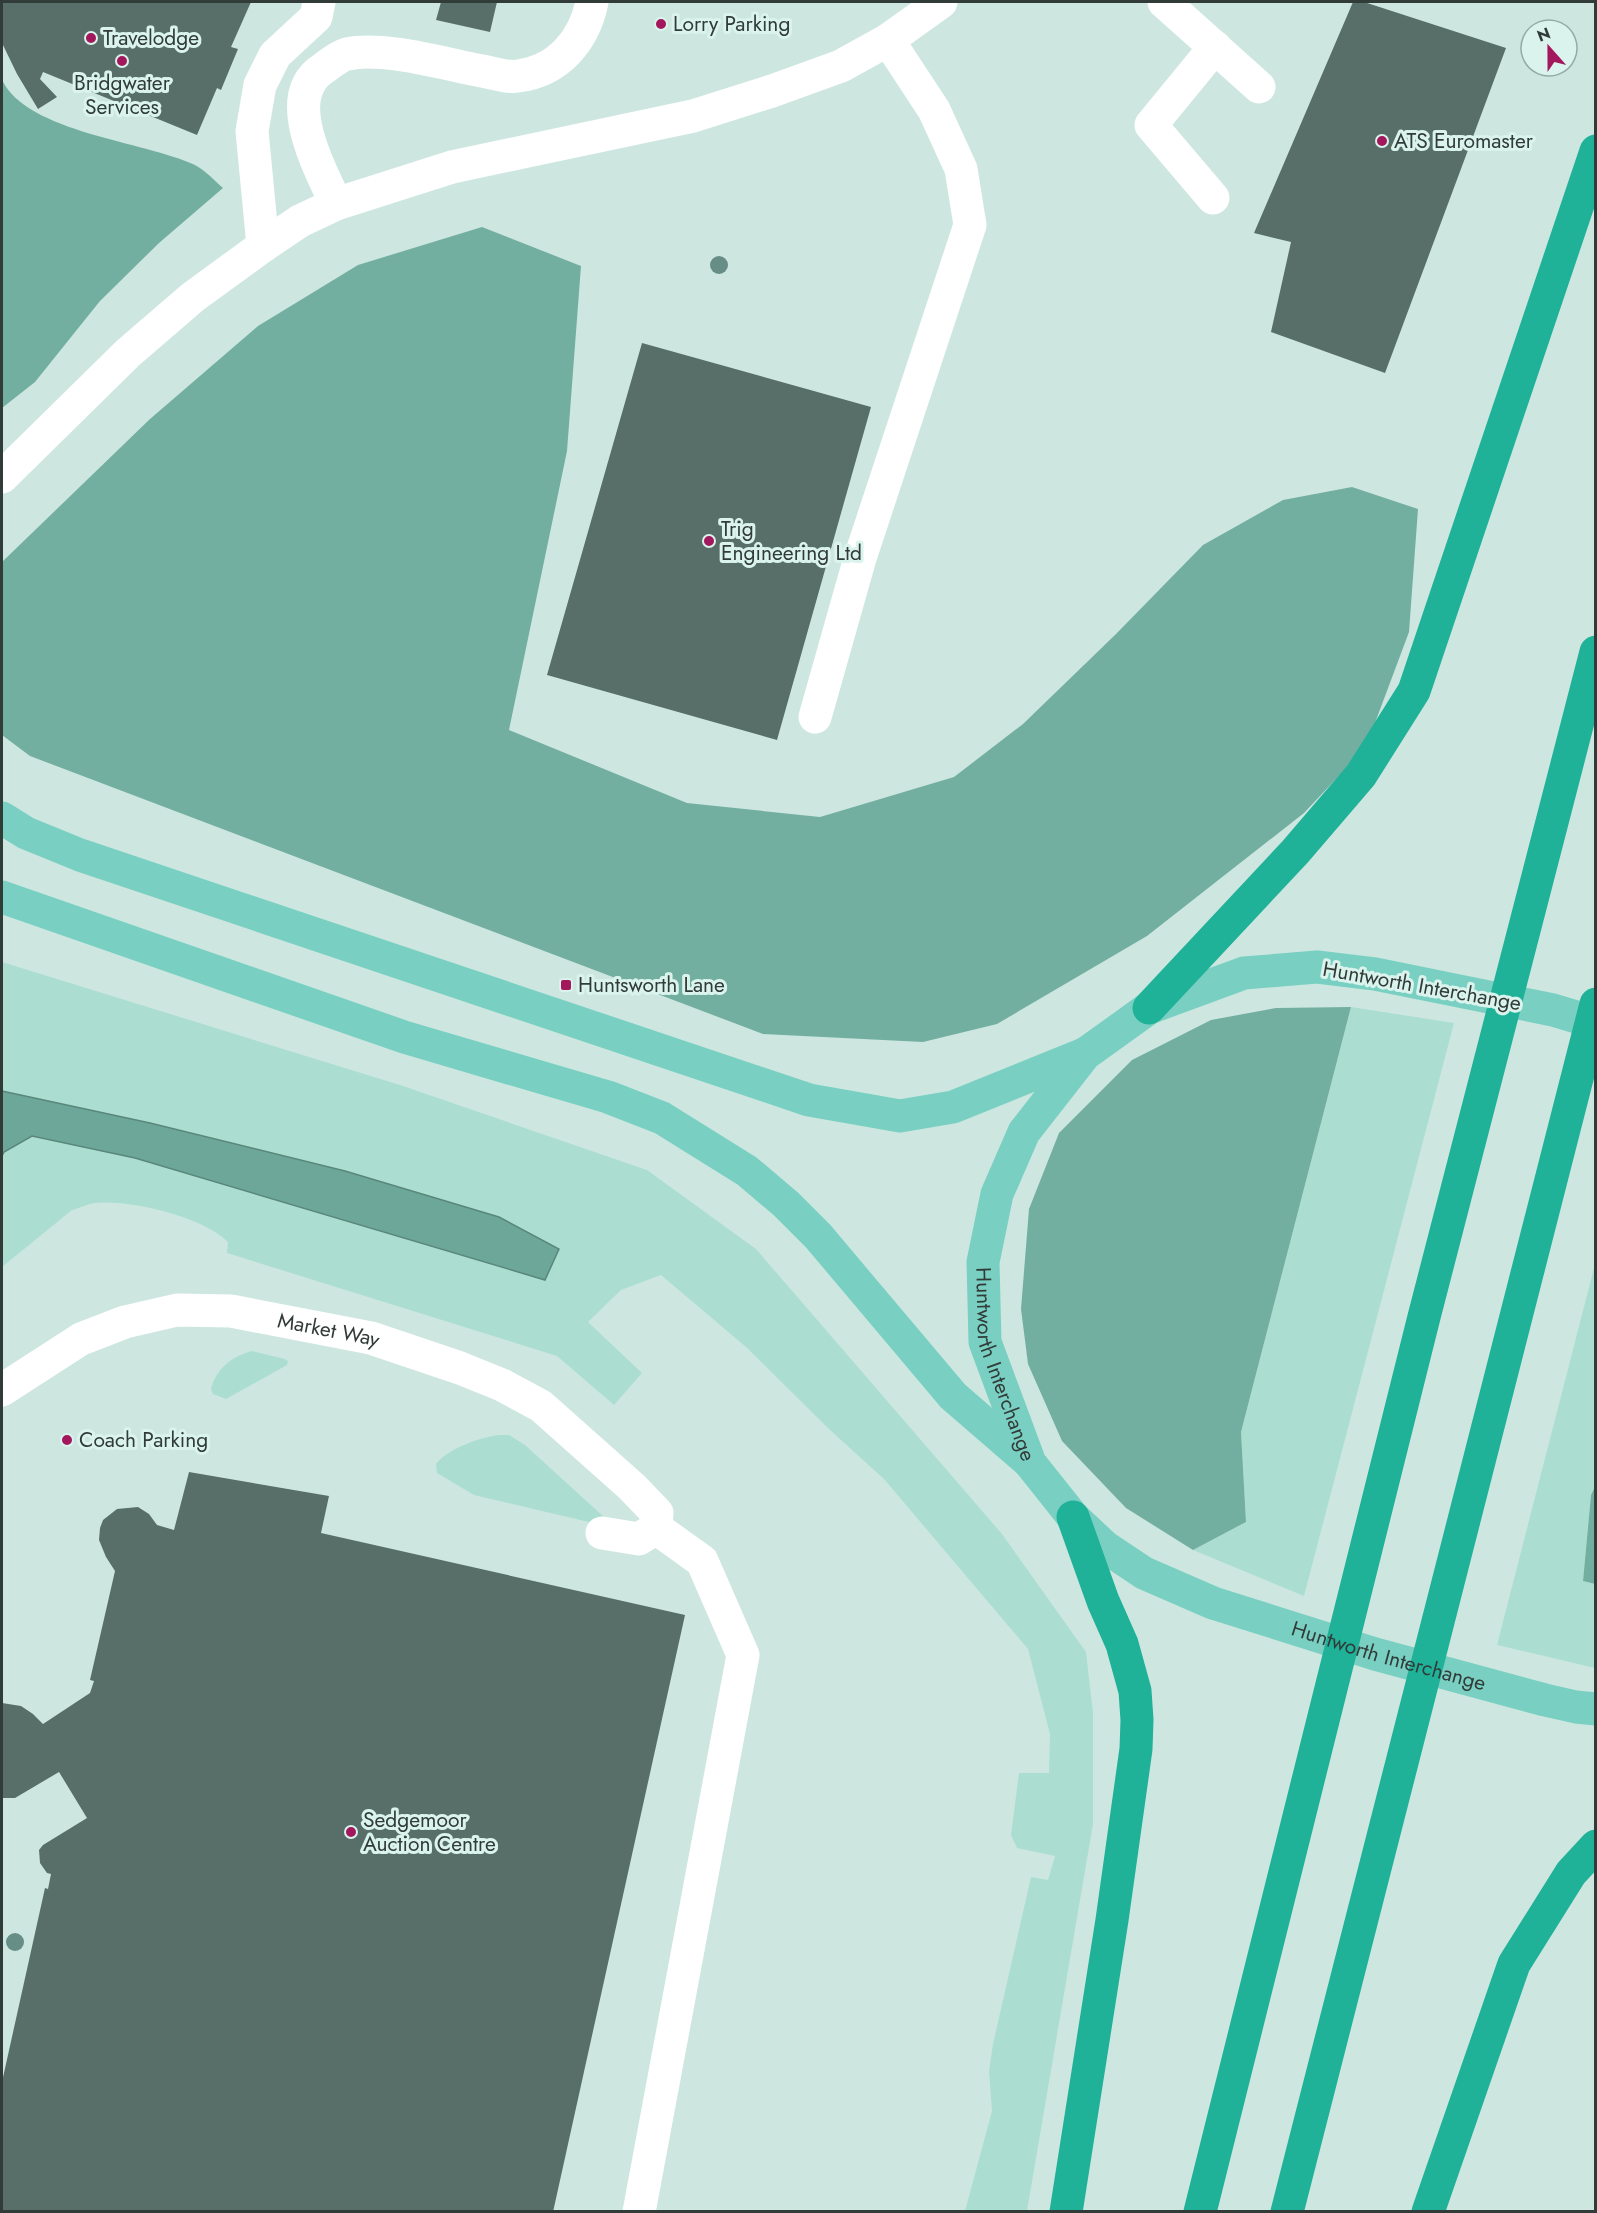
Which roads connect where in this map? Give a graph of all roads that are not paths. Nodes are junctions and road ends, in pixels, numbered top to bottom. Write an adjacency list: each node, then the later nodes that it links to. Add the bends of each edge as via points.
1 (319, 2): 11 (street, via 316,17 275,55 260,85 252,131)
2 (592, 2): 10 (street, via 569,52 541,72 515,77 377,52 345,54 315,73 303,98 305,127)
3 (941, 2): 5 (street)
4 (1164, 2): 6 (street)
5 (888, 40): 10 (street, via 841,66 693,116 452,167); 14 (street, via 934,110 962,169 970,225 860,558)
6 (1215, 47): 7 (street); 9 (street, via 1151,125)
7 (1259, 87)
8 (1596, 151): 18 (highway, via 1414,691 1361,775 1295,852)
9 (1213, 198)
10 (336, 204): 11 (street, via 300,221)
11 (263, 246): 12 (street, via 193,297 128,353)
12 (2, 476)
13 (1596, 652): 30 (highway)
14 (815, 717)
15 (2, 818): 20 (main road, via 26,833 80,855 809,1100 900,1116 943,1109)
16 (2, 897): 22 (main road, via 404,1037 608,1097 662,1118 747,1171 786,1204 818,1236 953,1396)
17 (1596, 1004): 31 (highway)
18 (1149, 1008): 19 (main road, Huntworth Interchange, via 1244,973 1317,966 1553,1010); 20 (main road, Huntworth Interchange)
19 (1596, 1023)
20 (1085, 1054): 22 (main road, Huntworth Interchange, via 1024,1132 997,1194 983,1262 985,1342)
21 (2, 1390): 24 (street, Market Way, via 81,1339 125,1322 177,1310 231,1311 371,1338 460,1368 541,1406 657,1513)
22 (1030, 1463): 23 (main road, Huntworth Interchange)
23 (1073, 1517): 26 (main road, Huntworth Interchange, via 1105,1547 1144,1572 1213,1603 1375,1654 1545,1700); 29 (highway, via 1122,1644 1135,1691 1137,1720 1112,1920)
24 (656, 1528): 25 (street, via 639,1539); 28 (street, via 702,1561 743,1654)
25 (602, 1533)
26 (1596, 1709)
27 (1596, 1846): 32 (highway, via 1571,1873 1514,1964)
28 (639, 2211)
29 (1066, 2211)
30 (1200, 2211)
31 (1287, 2211)
32 (1428, 2211)

